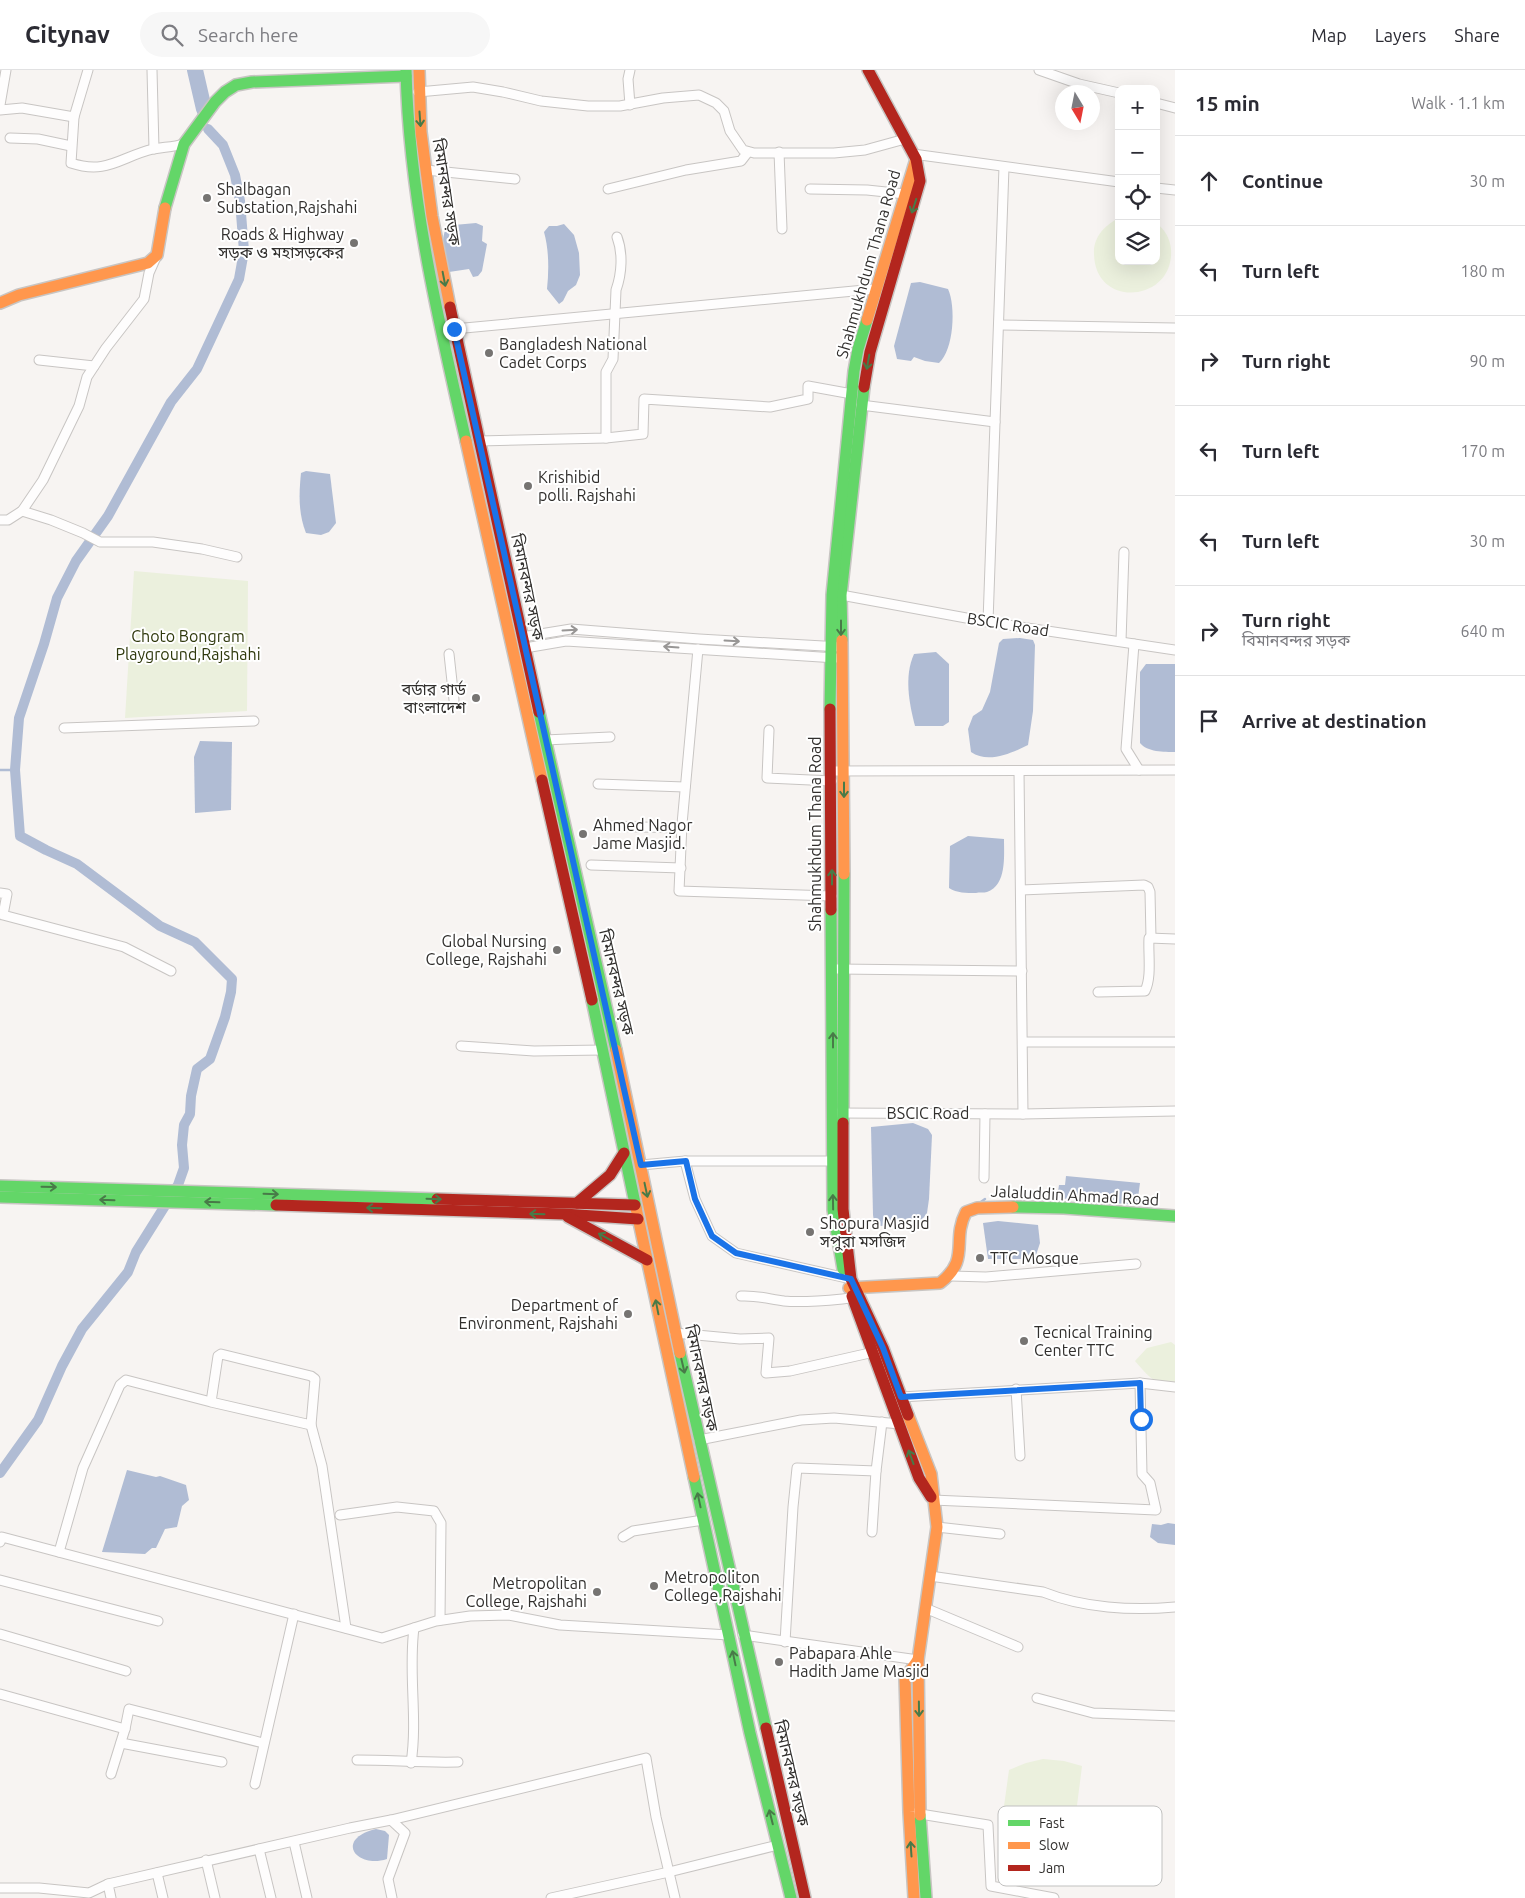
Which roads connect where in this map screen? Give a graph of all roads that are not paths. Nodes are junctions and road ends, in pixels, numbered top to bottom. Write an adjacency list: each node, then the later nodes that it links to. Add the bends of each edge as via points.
1 (6, 70): 12 (street)
2 (88, 70): 16 (street)
3 (152, 70): 21 (street)
4 (419, 70): 9 (main road, বিমানবন্দর সড়ক)
5 (630, 70): 13 (street)
6 (868, 70): 18 (main road, Shahmukhdum Thana Road)
7 (1039, 70): 10 (street)
8 (406, 73): 19 (main road, via 236,84 215,102); 54 (main road, বিমানবন্দর সড়ক, via 413,172 441,332)
9 (418, 92): 13 (street, via 473,86 565,104); 26 (main road, বিমানবন্দর সড়ক, one-way to 26)
10 (1115, 93)
11 (1160, 104): 14 (street)
12 (0, 105)
13 (630, 105): 22 (street, via 699,95 724,111 730,131)
14 (1175, 108)
15 (0, 110): 16 (street, via 22,108)
16 (74, 117): 20 (street)
17 (10, 138): 20 (street, via 38,139)
18 (905, 139): 23 (street, via 865,150); 24 (main road, Shahmukhdum Thana Road)
19 (184, 144): 21 (street); 36 (main road, via 165,208)
20 (71, 146): 21 (street, via 71,163 84,167 102,167)
21 (154, 149)
22 (748, 152): 23 (street); 30 (street, via 741,161 686,170)
23 (779, 152): 34 (street)
24 (914, 156): 25 (street); 33 (main road, Shahmukhdum Thana Road); 46 (main road, Shahmukhdum Thana Road, one-way to 46, via 920,187 870,352)
25 (1004, 167): 28 (street); 40 (street)
26 (426, 170): 27 (street); 42 (main road, বিমানবন্দর সড়ক, one-way to 42)
27 (514, 179)
28 (1115, 181)
29 (1160, 188): 32 (street)
30 (608, 189)
31 (810, 189): 33 (street)
32 (1175, 190)
33 (905, 194): 37 (main road, Shahmukhdum Thana Road)
34 (782, 229)
35 (617, 237): 39 (street, via 621,249)
36 (157, 255): 38 (main road, via 148,263 130,269 19,295); 44 (street, via 149,273 144,299)
37 (875, 288): 39 (street); 45 (main road, Shahmukhdum Thana Road, via 858,349)
38 (0, 303)
39 (615, 312): 42 (street); 48 (street, via 613,359 606,372)
40 (1000, 325): 41 (street); 47 (street)
41 (1175, 328)
42 (454, 329): 49 (main road, বিমানবন্দর সড়ক)
43 (39, 360): 44 (street)
44 (94, 366): 50 (street, via 87,377 79,406 43,480)
45 (852, 394): 48 (street, via 808,386 808,399 770,407 644,399 643,434); 62 (main road, Shahmukhdum Thana Road, via 832,595)
46 (861, 405): 47 (street); 55 (main road, Shahmukhdum Thana Road)
47 (995, 422): 56 (street)
48 (606, 438): 49 (street)
49 (479, 441): 54 (main road, বিমানবন্দর সড়ক)
50 (22, 511): 51 (street, via 8,520); 53 (street, via 100,542 153,542)
51 (0, 520)
52 (1124, 552): 57 (street)
53 (237, 557)
54 (503, 577): 58 (main road, বিমানবন্দর সড়ক); 93 (main road, বিমানবন্দর সড়ক)
55 (841, 595): 56 (street, BSCIC Road); 62 (main road, Shahmukhdum Thana Road, one-way to 62)
56 (988, 622): 57 (street, BSCIC Road)
57 (1121, 641): 59 (street, BSCIC Road)
58 (523, 643): 60 (street, one-way to 58, via 566,640); 62 (street, one-way to 62, via 571,628); 69 (main road, বিমানবন্দর সড়ক)
59 (1134, 644): 61 (street, BSCIC Road); 70 (street, via 1126,749)
60 (698, 649): 62 (street); 76 (street)
61 (1175, 650)
62 (836, 652): 72 (main road, Shahmukhdum Thana Road); 74 (main road, Shahmukhdum Thana Road)
63 (449, 654): 64 (street)
64 (454, 700)
65 (254, 721): 66 (street)
66 (64, 728)
67 (769, 730): 74 (street, via 767,778)
68 (610, 737): 69 (street)
69 (544, 740): 101 (main road, বিমানবন্দর সড়ক)
70 (1139, 770): 71 (street); 73 (street)
71 (1175, 770)
72 (844, 771): 73 (street); 74 (street); 86 (main road, Shahmukhdum Thana Road, one-way to 86)
73 (1019, 771): 81 (street)
74 (832, 776): 83 (main road, Shahmukhdum Thana Road, one-way to 74)
75 (598, 784): 76 (street)
76 (686, 787): 78 (street)
77 (602, 826): 78 (street)
78 (682, 828): 80 (street)
79 (591, 865): 80 (street)
80 (681, 868): 83 (street, via 679,891)
81 (1021, 890): 84 (street, via 1144,885 1150,892); 87 (street)
82 (0, 893): 88 (street, via 7,894 3,915 124,947)
83 (832, 896): 86 (main road, Shahmukhdum Thana Road)
84 (1151, 938): 85 (street); 89 (street, via 1145,991)
85 (1175, 939)
86 (838, 969): 87 (street); 95 (main road, Shahmukhdum Thana Road)
87 (1022, 970): 90 (street)
88 (171, 971)
89 (1098, 992)
90 (1023, 1042): 91 (street); 97 (street)
91 (1175, 1042)
92 (461, 1046): 93 (street, via 534,1051)
93 (603, 1050): 98 (main road, বিমানবন্দর সড়ক)
94 (1175, 1110): 97 (street, BSCIC Road)
95 (838, 1113): 96 (street, BSCIC Road); 100 (main road, Shahmukhdum Thana Road); 115 (main road, Shahmukhdum Thana Road)
96 (986, 1114): 97 (street, BSCIC Road); 102 (street)
97 (1024, 1114)
98 (624, 1152): 107 (main road, via 618,1166 600,1186); 108 (main road, বিমানবন্দর সড়ক)
99 (686, 1161): 100 (street); 101 (street); 115 (street, via 695,1199 712,1236 736,1253)
100 (833, 1161): 115 (main road, Shahmukhdum Thana Road, one-way to 100, via 835,1225)
101 (641, 1165): 117 (main road, বিমানবন্দর সড়ক, one-way to 117)
102 (984, 1178)
103 (0, 1186): 104 (main road, one-way to 104)
104 (157, 1196): 105 (main road); 106 (main road, one-way to 106)
105 (186, 1196): 107 (main road, one-way to 107); 109 (main road, one-way to 105)
106 (0, 1197)
107 (577, 1203): 108 (main road)
108 (635, 1205): 111 (main road, বিমানবন্দর সড়ক)
109 (564, 1214): 111 (main road); 112 (main road, one-way to 109)
110 (1175, 1216): 114 (main road, Jalaluddin Ahmad Road, via 1030,1206 977,1206 968,1209 961,1219 958,1264)
111 (638, 1219): 112 (main road, বিমানবন্দর সড়ক)
112 (647, 1260): 132 (main road, বিমানবন্দর সড়ক, one-way to 112)
113 (1136, 1264): 114 (street, via 986,1277)
114 (951, 1276): 115 (main road, via 940,1283)
115 (850, 1286): 116 (street, via 820,1301); 118 (main road, Shahmukhdum Thana Road); 122 (main road, Shahmukhdum Thana Road, via 883,1348)
116 (741, 1296)
117 (676, 1333): 118 (street, via 740,1339 769,1338 766,1373); 127 (main road, বিমানবন্দর সড়ক, one-way to 127)
118 (874, 1352): 125 (main road, Shahmukhdum Thana Road)
119 (1140, 1383): 120 (street); 121 (street); 130 (street, via 1142,1474 1150,1483 1156,1510)
120 (1175, 1387)
121 (1016, 1389): 122 (street); 128 (street)
122 (901, 1397): 130 (main road, Shahmukhdum Thana Road, via 931,1474)
123 (211, 1402): 126 (street); 126 (street, via 218,1356 227,1355 315,1379); 138 (street, via 126,1380 120,1385 83,1468)
124 (882, 1422): 125 (street); 127 (street, via 834,1418 801,1420); 129 (street)
125 (900, 1424): 130 (main road, Shahmukhdum Thana Road, one-way to 125, via 919,1478)
126 (311, 1425): 146 (street, via 322,1466)
127 (699, 1440): 150 (main road, বিমানবন্দর সড়ক)
128 (1020, 1456)
129 (876, 1471): 134 (street); 151 (street, via 797,1468)
130 (933, 1500): 133 (main road, Shahmukhdum Thana Road)
131 (340, 1515): 144 (street, via 397,1507 434,1511 441,1523)
132 (703, 1520): 136 (street, via 633,1530); 149 (main road, বিমানবন্দর সড়ক)
133 (937, 1527): 135 (street); 139 (main road, Shahmukhdum Thana Road)
134 (872, 1532)
135 (1000, 1534)
136 (623, 1537)
137 (0, 1542): 138 (street, via 2,1537)
138 (59, 1552): 143 (street)
139 (930, 1576): 141 (street, via 1043,1592 1079,1603 1145,1610); 142 (main road, Shahmukhdum Thana Road)
140 (0, 1580): 145 (street)
141 (1175, 1607)
142 (925, 1608): 152 (street); 153 (main road, Shahmukhdum Thana Road)
143 (294, 1614): 146 (street); 160 (street)
144 (440, 1620): 147 (street); 149 (street, via 508,1615 560,1625)
145 (158, 1621)
146 (346, 1628): 147 (street, via 382,1638)
147 (414, 1628): 163 (street, via 411,1650 414,1742)
148 (0, 1634): 154 (street)
149 (729, 1635): 170 (main road, বিমানবন্দর সড়ক, one-way to 149)
150 (743, 1635): 151 (street); 186 (main road, বিমানবন্দর সড়ক)
151 (785, 1642): 153 (street)
152 (1018, 1647)
153 (918, 1660): 167 (main road, Shahmukhdum Thana Road)
154 (126, 1671)
155 (0, 1694): 158 (street)
156 (1036, 1698): 157 (street, via 1093,1712)
157 (1175, 1716)
158 (125, 1729): 159 (street); 160 (street, via 129,1709)
159 (120, 1743): 162 (street); 165 (street)
160 (263, 1743): 166 (street)
161 (357, 1760): 163 (street)
162 (222, 1762)
163 (411, 1762): 164 (street)
164 (458, 1762)
165 (111, 1774)
166 (255, 1784)
167 (914, 1813): 187 (main road, Shahmukhdum Thana Road, one-way to 167); 188 (main road, Shahmukhdum Thana Road); 189 (street, via 988,1824 991,1886)
168 (391, 1820): 169 (street); 174 (street, via 646,1758); 182 (street, via 405,1833 388,1879)
169 (294, 1842): 171 (street); 181 (street)
170 (778, 1845): 174 (street); 185 (main road, বিমানবন্দর সড়ক)
171 (259, 1849): 172 (street); 180 (street)
172 (206, 1860): 173 (street); 179 (street)
173 (157, 1872): 175 (street); 178 (street)
174 (669, 1872): 183 (street); 184 (street)
175 (108, 1884): 176 (street, via 89,1893); 177 (street)
176 (0, 1888)
177 (111, 1898)
178 (163, 1898)
179 (215, 1898)
180 (271, 1898)
181 (307, 1898)
182 (392, 1898)
183 (551, 1898)
184 (675, 1898)
185 (791, 1898)
186 (805, 1898)
187 (914, 1898)
188 (926, 1898)
189 (1054, 1898)

